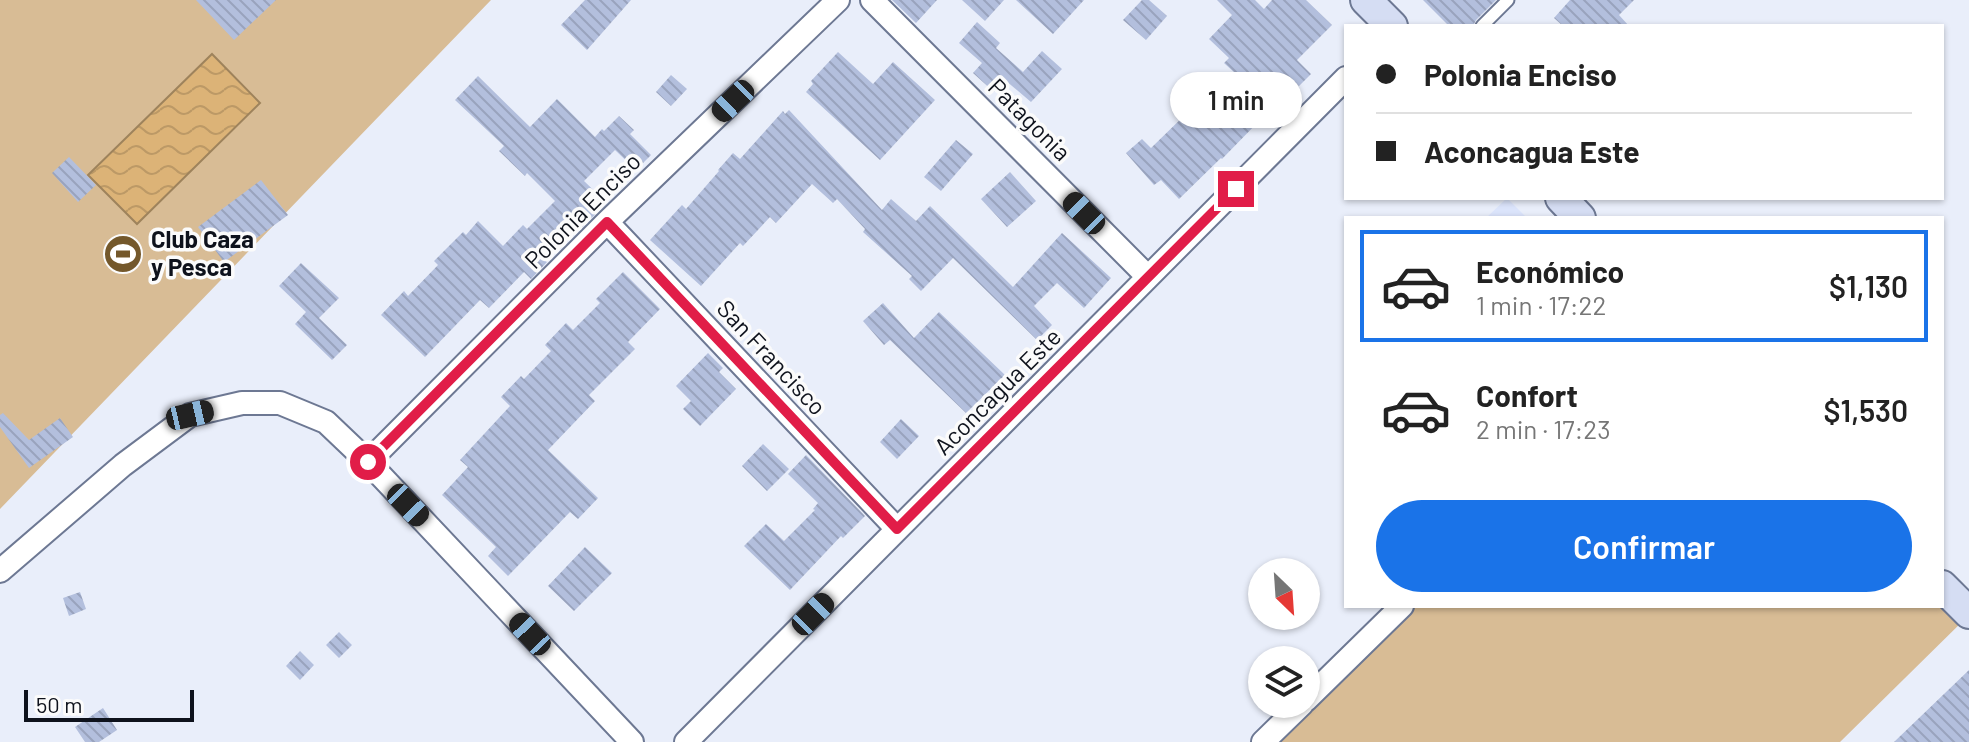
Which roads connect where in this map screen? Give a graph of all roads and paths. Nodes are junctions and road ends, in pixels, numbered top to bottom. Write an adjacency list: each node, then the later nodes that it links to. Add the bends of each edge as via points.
1 (838, 0): 10 (street, Polonia Enciso)
2 (872, 0): 11 (street, Patagonia)
3 (1366, 0): 5 (main road)
4 (1508, 0): 6 (lane)
5 (1390, 24)
6 (1484, 24)
7 (1344, 80): 11 (street, Aconcagua Este)
8 (1563, 200): 9 (main road)
9 (1578, 216)
10 (607, 222): 12 (street, Polonia Enciso); 13 (street, San Francisco)
11 (1148, 277): 13 (street, Aconcagua Este)
12 (368, 462): 14 (street, via 326,422 280,403 242,403 190,415); 20 (street)
13 (897, 529): 21 (street, Aconcagua Este)
14 (3, 563)
15 (1944, 588): 17 (main road)
16 (1400, 608): 18 (street)
17 (1969, 613)
18 (1320, 686)
19 (1288, 718): 22 (street)
20 (632, 742)
21 (686, 742)
22 (1263, 742)

